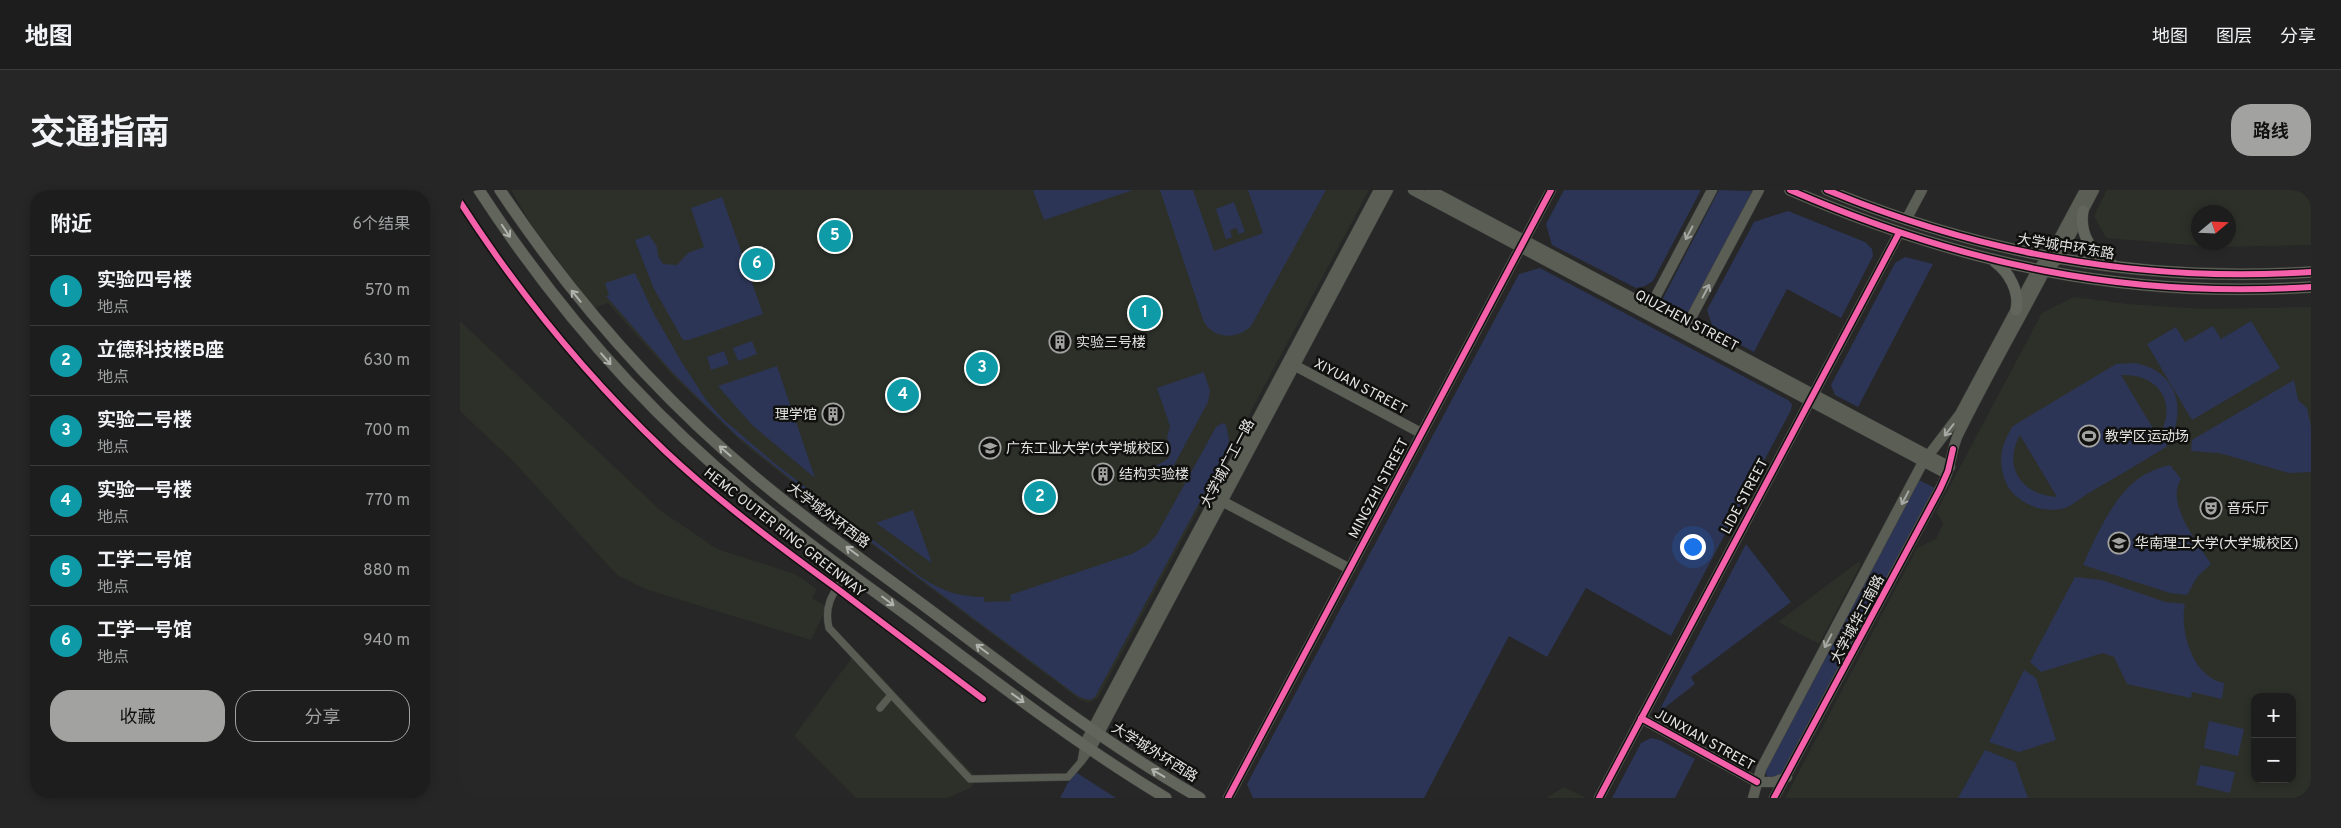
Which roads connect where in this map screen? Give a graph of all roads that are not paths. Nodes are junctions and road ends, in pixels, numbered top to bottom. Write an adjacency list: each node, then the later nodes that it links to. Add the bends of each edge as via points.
1 (479, 190): 15 (main road)
2 (1379, 190): 29 (street, 大学城广工一路)
3 (1388, 190): 29 (street, 大学城广工一路)
4 (1413, 190): 19 (street, QIUZHEN STREET)
5 (1430, 190): 19 (street, QIUZHEN STREET)
6 (1551, 190): 19 (street, MINGZHI STREET)
7 (1712, 190): 27 (street, one-way to 27)
8 (1759, 190): 28 (street, one-way to 8)
9 (1790, 190): 18 (main road, 大学城中环东路)
10 (1827, 190): 17 (main road, 大学城中环东路)
11 (1922, 190): 17 (street)
12 (2085, 190): 20 (street, 大学城华工南路)
13 (2094, 190): 16 (street, 大学城华工南路)
14 (502, 193): 15 (main road, via 504,205 500,209); 40 (main road, 大学城外环西路, one-way to 14, via 780,497 701,430 601,326 546,257)
15 (489, 206): 36 (main road, one-way to 36, via 554,297 648,404 742,491)
16 (2083, 210): 20 (street, 大学城华工南路); 22 (main road, via 2082,224 2089,244 2099,256)
17 (1906, 220): 20 (main road, 大学城中环东路, via 1975,241)
18 (1899, 233): 21 (main road, 大学城中环东路); 30 (street, LIDE STREET)
19 (1522, 244): 27 (street, QIUZHEN STREET); 31 (street, MINGZHI STREET)
20 (2053, 258): 22 (main road, 大学城中环东路); 23 (street, 大学城华工南路)
21 (1991, 260): 23 (main road, 大学城中环东路); 26 (main road, via 2010,278 2017,299)
22 (2116, 267): 24 (main road, 大学城中环东路, via 2219,274)
23 (2041, 271): 25 (main road, 大学城中环东路, via 2171,287); 26 (street, 大学城华工南路); 33 (street, 大学城华工南路, via 1958,436)
24 (2311, 272)
25 (2311, 287)
26 (2016, 310): 32 (street, 大学城华工南路, one-way to 32, via 1960,414)
27 (1648, 311): 28 (street, QIUZHEN STREET)
28 (1685, 330): 30 (street, QIUZHEN STREET)
29 (1291, 364): 31 (street, XIYUAN STREET); 34 (street, 大学城广工一路)
30 (1811, 397): 32 (street, QIUZHEN STREET); 39 (street, LIDE STREET)
31 (1421, 434): 35 (street, MINGZHI STREET)
32 (1926, 459): 33 (street, QIUZHEN STREET); 45 (street, 大学城华工南路, one-way to 45, via 1763,765)
33 (1949, 470): 44 (street, 大学城华工南路)
34 (1219, 499): 35 (street); 40 (street, 大学城广工一路)
35 (1350, 569): 48 (street, MINGZHI STREET)
36 (848, 571): 37 (street, via 828,601 826,615 829,628); 41 (main road, one-way to 41)
37 (891, 695): 38 (street); 41 (street, via 970,779 1068,777 1081,762)
38 (880, 708)
39 (1641, 718): 45 (street, JUNXIAN STREET); 49 (street, LIDE STREET)
40 (1095, 732): 41 (street, 大学城广工一路); 42 (main road, 大学城外环西路)
41 (1087, 747): 43 (main road)
42 (1135, 758): 43 (main road, via 1124,760 1122,768); 47 (main road, 大学城外环西路, one-way to 42)
43 (1126, 773): 46 (main road)
44 (1787, 778): 45 (street, JUNXIAN STREET); 52 (street, 大学城华工南路)
45 (1757, 782): 50 (street, 大学城华工南路); 51 (street, JUNXIAN STREET)
46 (1166, 798)
47 (1200, 798)
48 (1228, 798)
49 (1599, 798)
50 (1753, 798)
51 (1761, 798)
52 (1774, 798)

